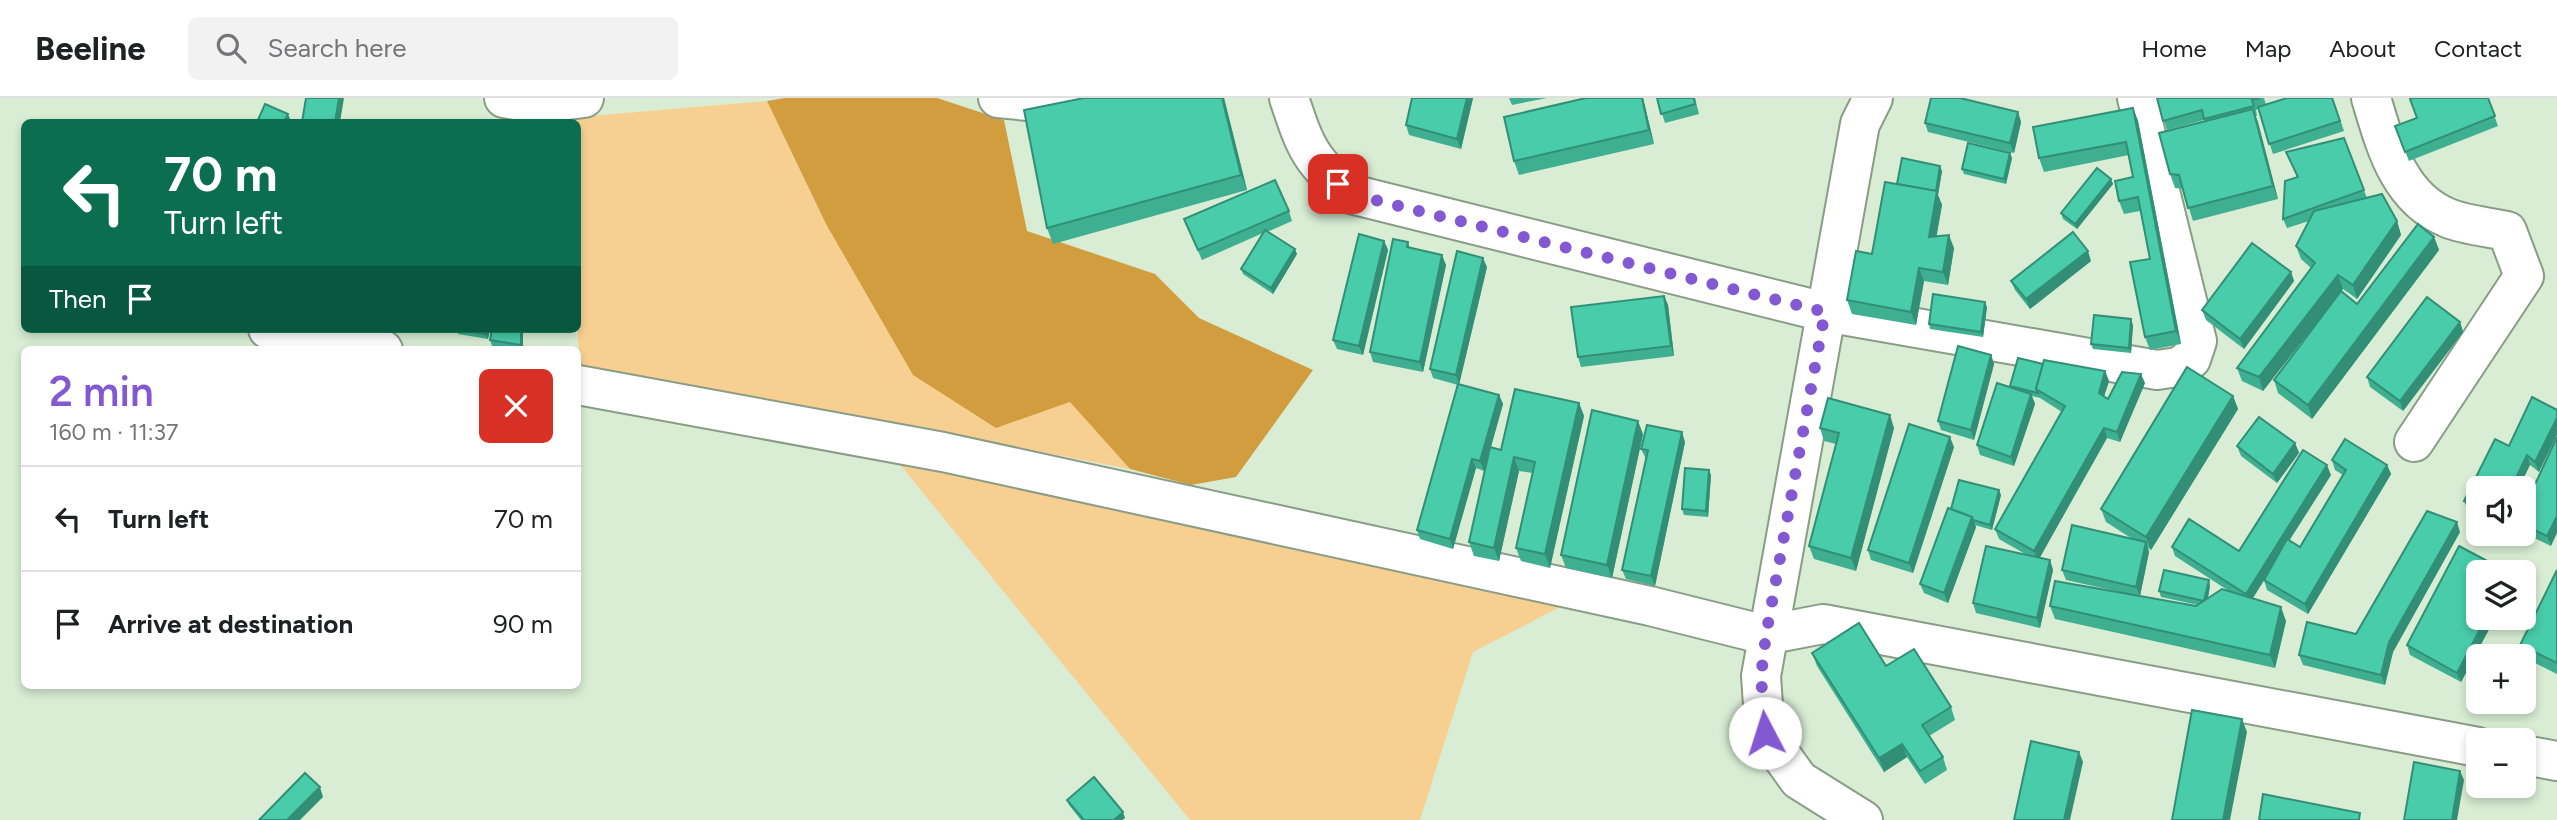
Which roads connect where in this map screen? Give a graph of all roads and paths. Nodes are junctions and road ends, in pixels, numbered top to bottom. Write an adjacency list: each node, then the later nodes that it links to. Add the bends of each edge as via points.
1 (504, 98): 2 (street, via 537,104)
2 (584, 98)
3 (998, 98): 4 (street, via 1048,103)
4 (1084, 98)
5 (1289, 98): 9 (street, via 1306,149 1325,174 1351,194)
6 (1874, 98): 9 (street, via 1860,124)
7 (2137, 98): 9 (street, via 2197,341 2191,359 2178,367 2157,370)
8 (2371, 98): 13 (street, via 2390,160 2413,194 2446,218 2507,231 2524,276)
9 (1825, 312): 14 (street)
10 (290, 333): 11 (street)
11 (361, 346)
12 (581, 386): 14 (street, via 943,452)
13 (2414, 442)
14 (1766, 635): 15 (street, via 1823,624); 18 (street, via 1761,676 1765,733 1799,780)
15 (2466, 745)
16 (2536, 757): 17 (street)
17 (2557, 761)
18 (1863, 820)

